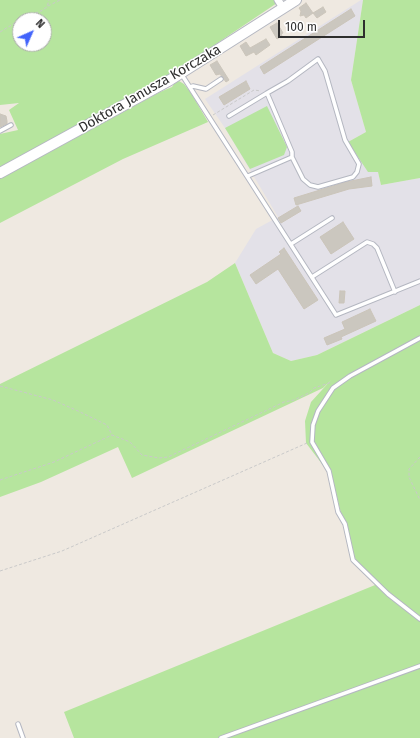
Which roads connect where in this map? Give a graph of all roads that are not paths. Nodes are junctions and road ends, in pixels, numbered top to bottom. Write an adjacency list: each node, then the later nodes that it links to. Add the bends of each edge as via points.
1 (296, 0): 2 (street, Doktora Janusza Korczaka)
2 (281, 4): 3 (street, Doktora Janusza Korczaka)
3 (181, 74): 5 (lane); 11 (street, Doktora Janusza Korczaka)
4 (221, 79): 5 (lane, via 206,89)
5 (190, 87): 12 (lane)
6 (267, 93): 7 (lane); 10 (lane); 10 (lane, via 318,59 326,71 346,140 359,164 353,177 318,187 310,186 303,179)
7 (229, 116)
8 (11, 125): 9 (lane)
9 (0, 131)
10 (292, 157): 12 (lane)
11 (0, 173)
12 (248, 176): 14 (lane)
13 (332, 218): 14 (lane)
14 (291, 244): 15 (lane)
15 (312, 277): 17 (lane, via 336,315); 17 (lane, via 367,242 377,248)
16 (420, 281): 17 (lane)
17 (395, 292)
18 (420, 338): 19 (lane, via 337,384 318,411 313,425 312,442 329,471 353,560 388,594)
19 (420, 619)
20 (420, 666): 23 (lane)
21 (18, 724): 22 (lane)
22 (23, 738)
23 (221, 738)

